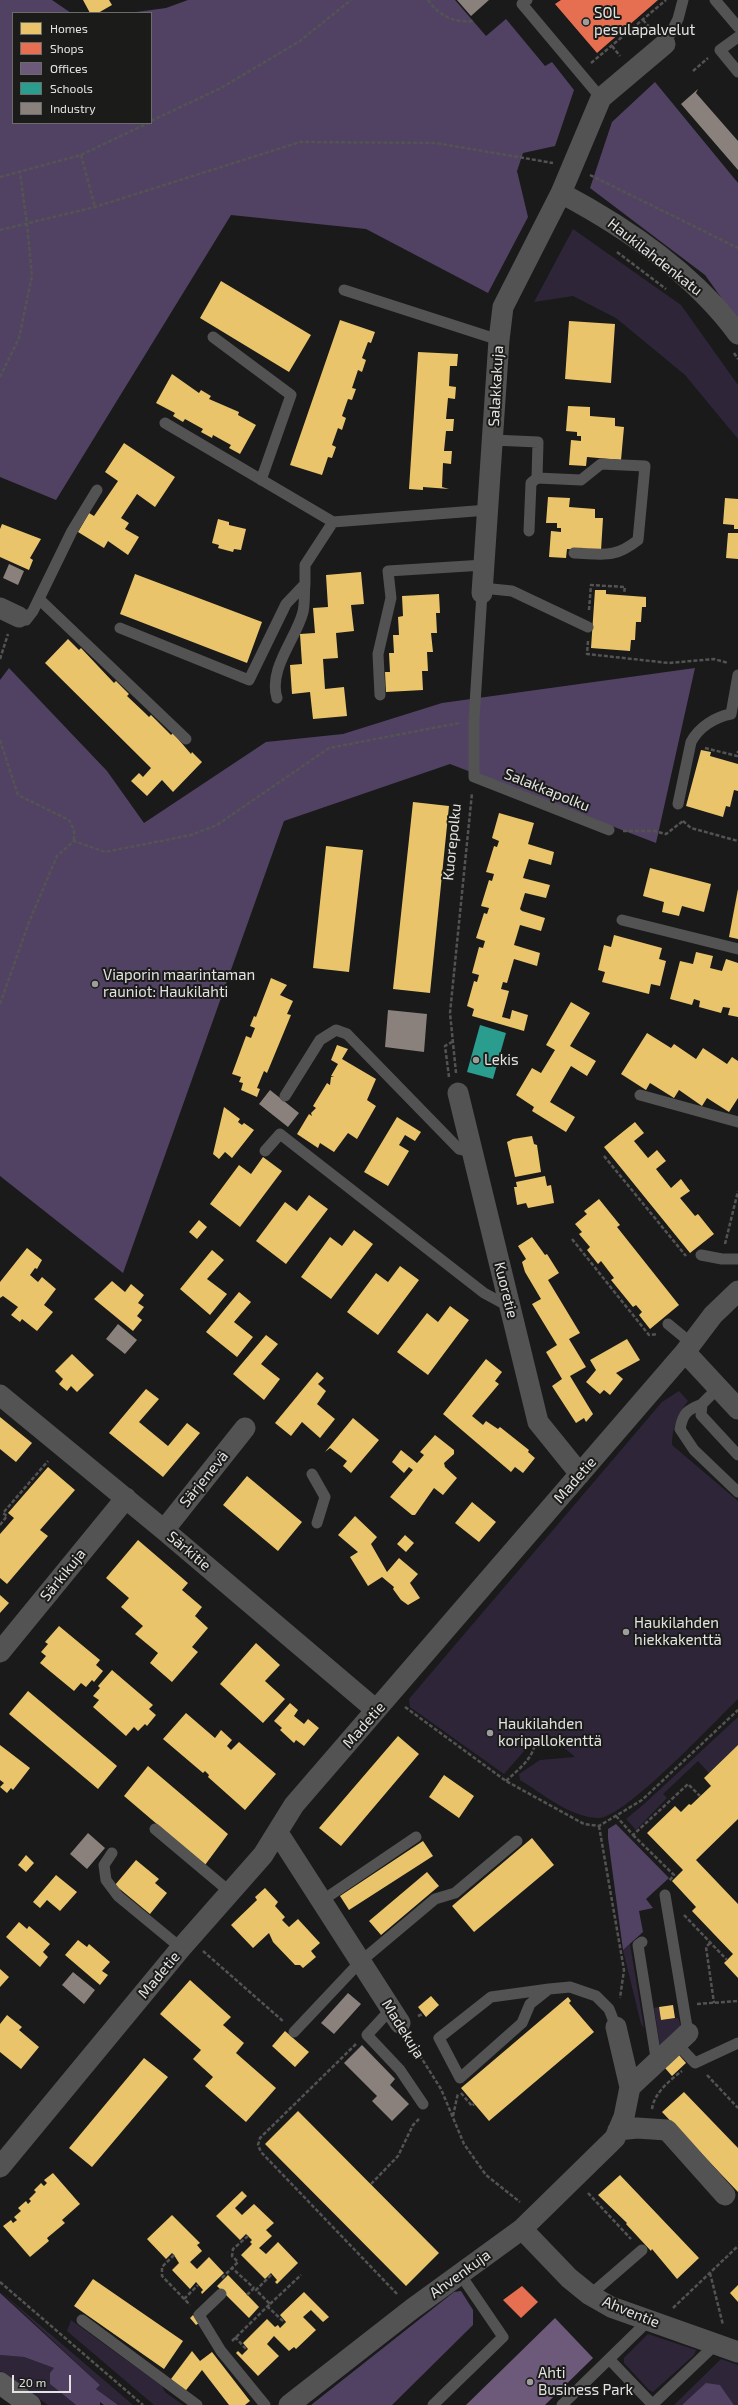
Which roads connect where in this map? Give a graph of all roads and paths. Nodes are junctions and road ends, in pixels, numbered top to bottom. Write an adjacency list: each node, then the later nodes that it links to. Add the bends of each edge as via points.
1 (351, 0): 18 (path, via 300,40 221,88)
2 (428, 0): 7 (path, via 434,8 458,23)
3 (527, 0): 17 (lane, via 522,4)
4 (666, 0): 13 (path)
5 (683, 0): 10 (lane, via 678,19)
6 (714, 0): 8 (lane)
7 (473, 21)
8 (738, 27)
9 (738, 37): 16 (lane, via 720,50)
10 (665, 44): 17 (street)
11 (710, 56): 15 (path)
12 (584, 59): 13 (path)
13 (589, 65): 14 (path)
14 (594, 68)
15 (693, 71)
16 (738, 72)
17 (601, 98): 25 (street, Salakkakuja)
18 (152, 122)
19 (146, 124): 20 (path)
20 (81, 155): 23 (path); 26 (path)
21 (554, 164): 26 (path, via 436,143 300,142)
22 (584, 172): 29 (path)
23 (20, 173): 24 (path); 27 (path)
24 (0, 177)
25 (561, 194): 34 (street, Salakkakuja, via 503,307); 35 (street, Haukilahdenkatu, via 593,210 655,253 698,288)
26 (95, 206): 27 (path)
27 (27, 224): 28 (path); 37 (path, via 32,276 19,338)
28 (0, 230)
29 (738, 248)
30 (616, 252): 32 (path)
31 (344, 290): 34 (lane)
32 (673, 294)
33 (213, 337): 41 (lane, via 291,395)
34 (499, 340): 39 (street, Salakkakuja)
35 (734, 341): 36 (path)
36 (738, 359)
37 (0, 377)
38 (165, 423): 41 (lane)
39 (493, 440): 40 (lane, via 538,442); 43 (street, Salakkakuja)
40 (536, 478): 45 (lane, via 531,483); 46 (lane, via 581,480 601,464 645,466 638,540 615,555)
41 (261, 480): 44 (lane)
42 (97, 490): 51 (lane, via 72,531)
43 (488, 510): 44 (lane); 47 (street, Salakkakuja)
44 (333, 522): 48 (lane, via 306,565)
45 (529, 531)
46 (574, 553)
47 (484, 565): 49 (street, Salakkakuja); 60 (lane, via 388,571 391,598 378,654)
48 (305, 584): 55 (lane, via 286,604 249,680); 61 (lane, via 303,611 276,678 274,690)
49 (482, 590): 56 (lane, via 512,591); 63 (lane)
50 (624, 593): 53 (path, via 625,587 591,585)
51 (39, 599): 54 (lane, via 26,620); 64 (lane)
52 (0, 608): 54 (street)
53 (589, 612)
54 (19, 617): 57 (path, via 6,637)
55 (120, 628)
56 (588, 632): 58 (path, via 587,654 669,663 714,659)
57 (0, 659)
58 (732, 664)
59 (738, 675): 62 (lane)
60 (380, 695)
61 (277, 698)
62 (735, 715): 66 (lane, via 721,716 696,733)
63 (474, 720): 68 (lane); 72 (path, via 329,748 217,825 191,835 105,852)
64 (186, 739)
65 (0, 740): 72 (path, via 18,795 69,820 74,830)
66 (690, 744): 67 (path, via 737,756); 69 (lane)
67 (738, 751)
68 (474, 777): 71 (lane, Salakkapolku); 77 (path, Kuorepolku, via 450,1013)
69 (678, 804): 70 (path)
70 (683, 821): 71 (path, via 666,834 654,831); 73 (path, via 691,828)
71 (609, 830)
72 (74, 841): 76 (path, via 57,856 29,922)
73 (738, 841)
74 (622, 920): 75 (lane)
75 (738, 948)
76 (0, 1004)
77 (458, 1093): 82 (street, Kuoretie)
78 (640, 1095): 80 (lane)
79 (285, 1096): 82 (lane, via 320,1040 336,1030 347,1034 458,1149)
80 (738, 1122)
81 (265, 1151): 88 (lane, via 280,1134 484,1293)
82 (473, 1152): 88 (street, Kuoretie)
83 (604, 1156): 85 (path, via 691,1262)
84 (572, 1239): 89 (path, via 649,1335 656,1334)
85 (701, 1255): 86 (lane)
86 (738, 1259)
87 (738, 1291): 90 (street, Madetie, via 713,1315)
88 (510, 1307): 99 (street, Kuoretie, via 538,1422)
89 (668, 1324): 90 (lane)
90 (688, 1347): 91 (street); 99 (street, Madetie)
91 (718, 1388): 93 (lane); 94 (street)
92 (0, 1395): 96 (street, Särkitie)
93 (702, 1404): 97 (lane, via 701,1415); 100 (lane, via 683,1416 680,1429 694,1450)
94 (738, 1410)
95 (245, 1428): 104 (street, Särjenevä)
96 (61, 1445): 101 (street, Särkitie); 103 (path, via 3,1513 7,1516)
97 (738, 1455)
98 (312, 1474): 102 (lane, via 325,1497)
99 (580, 1474): 106 (street, Madetie)
100 (738, 1492)
101 (126, 1498): 104 (street, Särkitie); 105 (street, Särkikuja)
102 (317, 1523)
103 (0, 1525)
104 (164, 1530): 106 (street, Särkitie)
105 (2, 1644)
106 (383, 1703): 109 (path); 114 (street, Madetie, via 294,1805)
107 (738, 1710): 111 (path, via 642,1800)
108 (536, 1740): 109 (path, via 528,1760)
109 (506, 1780): 112 (path, via 584,1824)
110 (700, 1796): 115 (path, via 688,1784)
111 (616, 1816): 112 (path); 115 (path)
112 (599, 1826): 133 (path, via 624,1970)
113 (155, 1829): 120 (lane)
114 (278, 1833): 120 (street, Madetie, via 263,1855); 122 (street, Madekuja)
115 (633, 1835): 119 (path)
116 (416, 1837): 122 (lane)
117 (516, 1841): 127 (lane, via 455,1893 435,1899)
118 (112, 1853): 124 (lane, via 104,1865 106,1880 118,1896)
119 (674, 1875)
120 (230, 1892): 124 (street, Madetie)
121 (665, 1895): 125 (path); 131 (lane)
122 (323, 1900): 127 (street, Madekuja)
123 (642, 1942): 139 (lane, via 638,1946)
124 (185, 1943): 134 (path); 148 (street, Madetie)
125 (710, 1943): 126 (path); 130 (path, via 706,1947)
126 (727, 1960)
127 (360, 1962): 132 (street, Madekuja); 134 (lane)
128 (549, 1989): 128 (lane, via 530,2004 522,2023 460,2078 439,2038 491,1998); 133 (lane, via 570,1987 596,1996 609,2009)
129 (738, 2001): 130 (path)
130 (714, 2003): 131 (path)
131 (683, 2005): 136 (lane)
132 (395, 2016): 135 (lane); 144 (path, Madekuja, via 441,2089)
133 (616, 2027): 140 (street, Ahvenkuja)
134 (294, 2032)
135 (367, 2036): 141 (lane, via 400,2070); 169 (path, via 350,2048 260,2138 258,2145 261,2152)
136 (683, 2038): 138 (lane); 139 (street)
137 (738, 2043): 138 (lane)
138 (695, 2063): 143 (path); 147 (path, via 674,2077 653,2101 652,2112)
139 (656, 2064): 140 (street)
140 (630, 2087): 146 (street, Ahvenkuja)
141 (423, 2104)
142 (474, 2104): 144 (path, via 472,2106 459,2090)
143 (738, 2108)
144 (452, 2116): 152 (path, Madekuja, via 464,2144 486,2175)
145 (413, 2125): 150 (path, via 398,2156)
146 (618, 2130): 147 (street); 149 (street, Ahvenkuja, via 615,2138)
147 (667, 2130): 151 (street)
148 (0, 2168)
149 (574, 2178): 152 (street, Ahvenkuja); 155 (path)
150 (371, 2184)
151 (725, 2195)
152 (529, 2222): 159 (street, Ahvenkuja); 166 (street, Ahventie, via 569,2278)
153 (248, 2236): 163 (path, via 233,2249 232,2256 238,2262 232,2268)
154 (738, 2246): 157 (path)
155 (642, 2250): 166 (lane)
156 (174, 2255): 167 (path, via 162,2267 162,2276)
157 (710, 2273): 173 (path); 174 (path)
158 (272, 2274): 163 (path)
159 (460, 2274): 169 (street, Ahvenkuja); 186 (lane, via 503,2337)
160 (300, 2275): 168 (path)
161 (0, 2282): 182 (path)
162 (198, 2285): 167 (path)
163 (255, 2289): 165 (path); 168 (path)
164 (222, 2294): 170 (lane)
165 (247, 2295)
166 (590, 2295): 173 (street, Ahventie, via 611,2307)
167 (184, 2299): 170 (path)
168 (269, 2305): 172 (path); 175 (path)
169 (412, 2309): 185 (street, Ahvenkuja)
170 (199, 2316): 177 (lane)
171 (82, 2320): 183 (lane)
172 (285, 2323)
173 (657, 2323): 174 (street, Ahventie); 179 (lane)
174 (720, 2335): 178 (street, Ahventie); 188 (lane)
175 (235, 2337): 176 (path); 177 (path)
176 (247, 2350)
177 (222, 2351): 184 (lane)
178 (738, 2352)
179 (610, 2360): 187 (lane); 188 (lane)
180 (0, 2383): 181 (highway)
181 (30, 2405)
182 (143, 2405)
183 (197, 2405)
184 (265, 2405)
185 (289, 2405)
186 (433, 2405)
187 (562, 2405)
188 (653, 2405)

